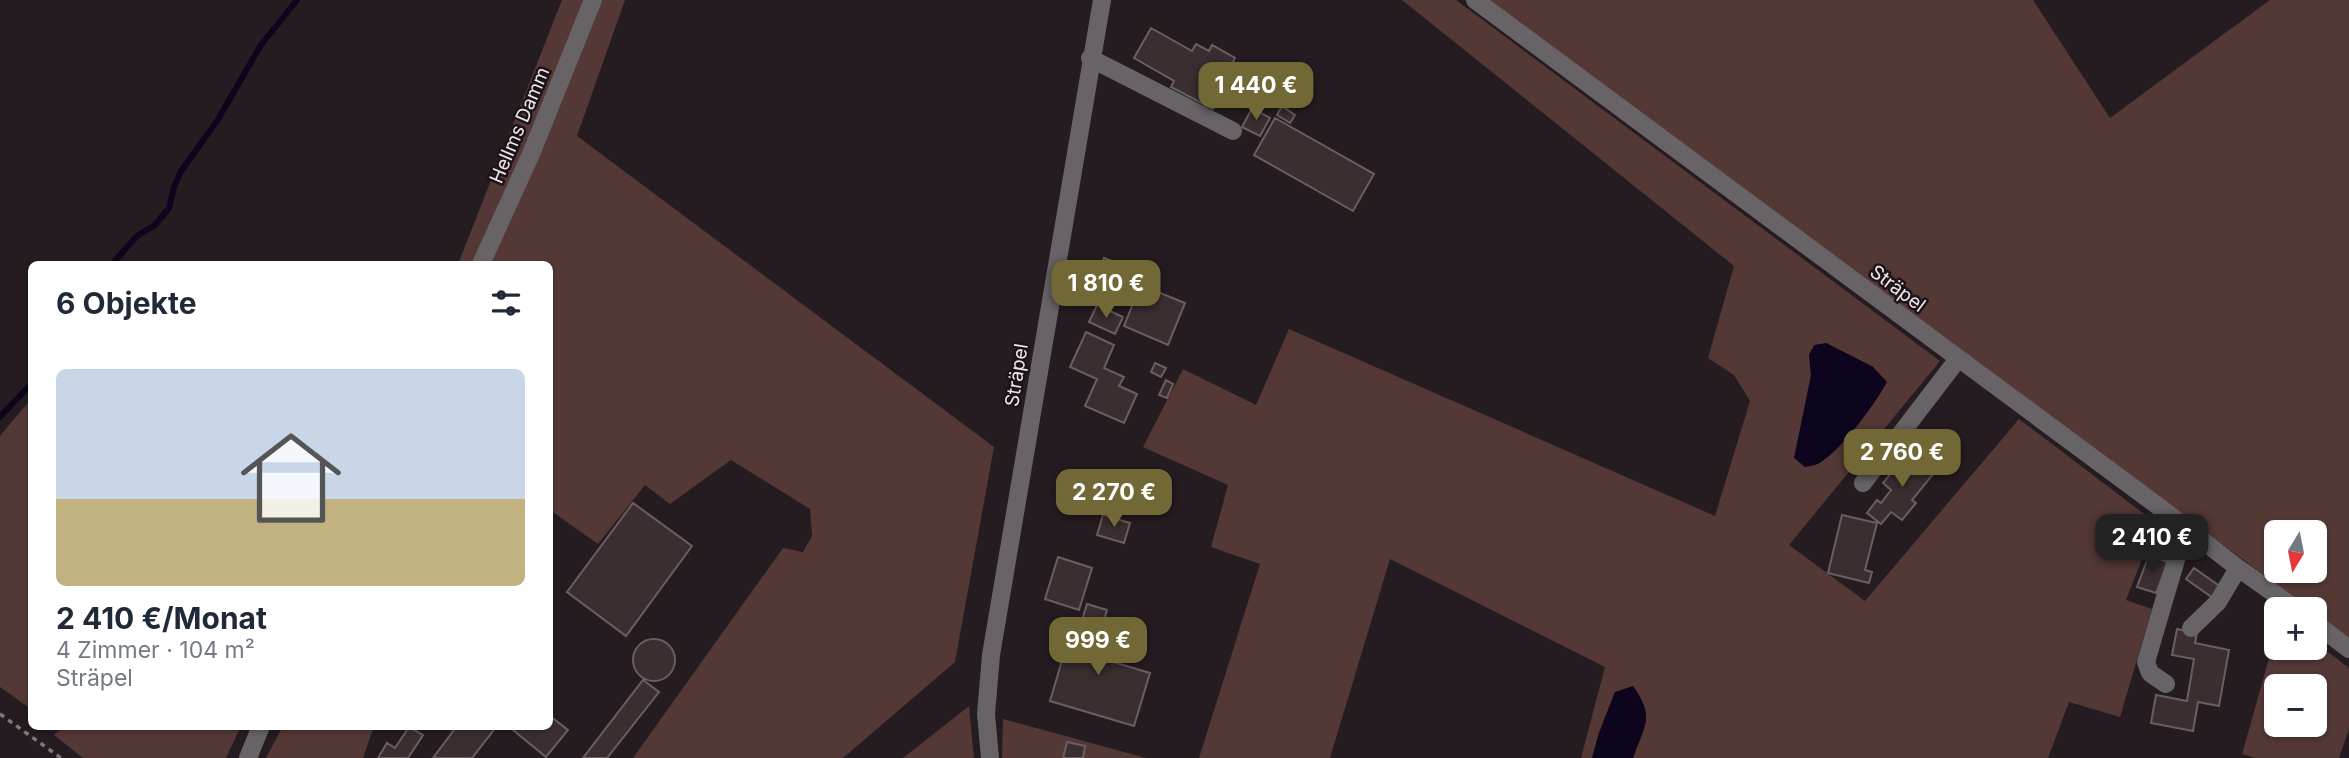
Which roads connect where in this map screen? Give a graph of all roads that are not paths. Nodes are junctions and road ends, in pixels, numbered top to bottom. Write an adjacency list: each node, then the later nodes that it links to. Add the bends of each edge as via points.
1 (593, 0): 6 (street, Hellms Damm)
2 (1102, 0): 4 (street, Sträpel)
3 (1475, 0): 7 (street, Sträpel)
4 (1090, 58): 5 (street); 18 (street, Sträpel, via 991,655 986,714)
5 (1233, 131)
6 (482, 261)
7 (1958, 359): 8 (street); 9 (street, Sträpel)
8 (1863, 483)
9 (2190, 531): 10 (street, Sträpel); 15 (street, via 2178,552 2146,662 2150,673)
10 (2238, 568): 11 (street, Sträpel); 12 (street, via 2218,602)
11 (2279, 597)
12 (2191, 628)
13 (2327, 633): 14 (street)
14 (2349, 649)
15 (2166, 684)
16 (259, 730): 17 (street)
17 (248, 758)
18 (989, 758)

